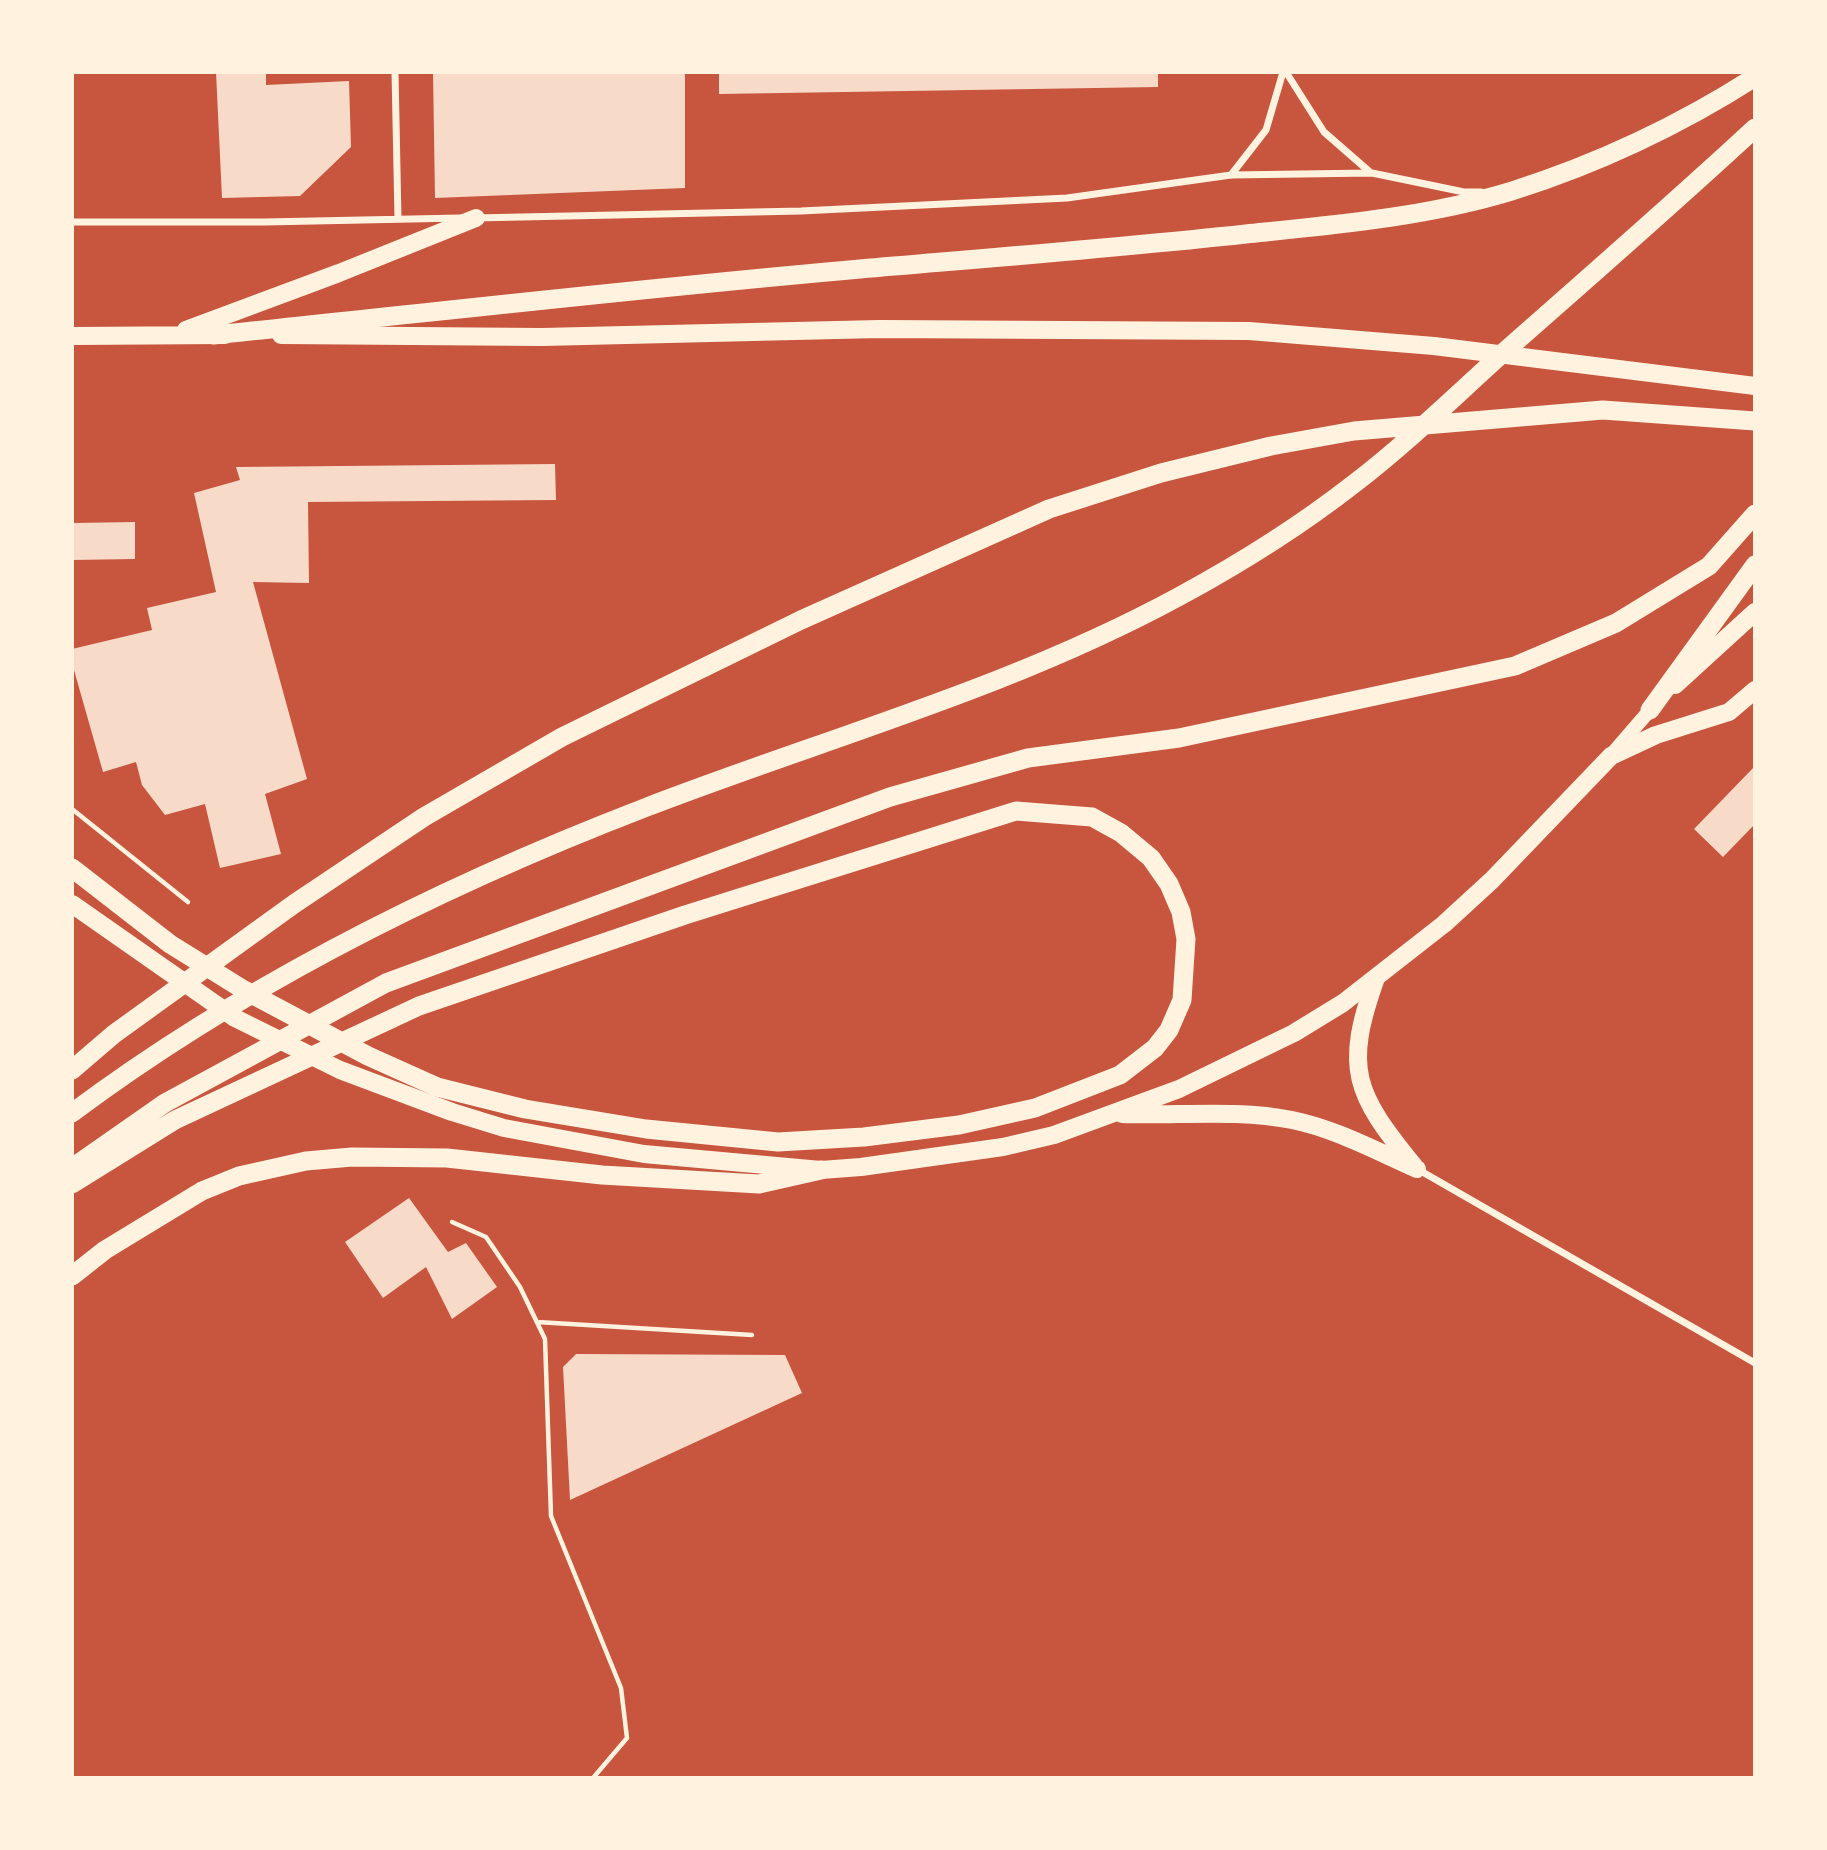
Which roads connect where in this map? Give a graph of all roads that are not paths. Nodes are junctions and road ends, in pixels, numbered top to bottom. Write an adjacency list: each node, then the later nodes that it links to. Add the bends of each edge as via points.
1 (395, 72): 9 (street)
2 (1285, 72): 5 (street, via 1324,132); 6 (street, via 1266,130)
3 (1755, 77): 7 (highway, via 1644,139)
4 (1755, 128): 27 (highway, via 1357,482 1272,542 1075,647 961,695 647,807 498,868 339,943 138,1064)
5 (1372, 173): 6 (street); 7 (street, via 1464,192)
6 (1231, 175): 8 (street, via 1067,198 801,211)
7 (1512, 191): 12 (highway, via 1439,208 1301,228)
8 (476, 218): 9 (street); 11 (main road)
9 (398, 219): 10 (street)
10 (72, 222)
11 (172, 335): 12 (main road); 13 (main road)
12 (213, 335): 14 (main road, via 1249,331 1434,346)
13 (72, 336)
14 (1755, 386)
15 (1755, 421): 25 (highway, via 1603,410 1354,431 1161,473 1049,509 939,555 562,737 424,817 294,904 114,1034)
16 (1755, 514): 26 (highway, via 1709,566 1616,623 1515,666 1179,738 1028,758 890,797 386,983)
17 (1755, 565): 20 (highway)
18 (1755, 612): 20 (main road)
19 (1755, 690): 21 (main road, via 1729,712)
20 (1650, 710): 21 (main road)
21 (1611, 755): 24 (main road, via 1492,880)
22 (72, 868): 26 (highway, via 170,944 244,990 368,1056 437,1087 525,1109 646,1129 778,1142 959,1125 1035,1108 1121,1075 1155,1048 1169,1030 1182,1000 1186,939 1169,884 1150,858 1121,833 1092,817 1016,811 685,915 419,1006)
23 (72, 904): 31 (main road, via 235,1018 391,1092 504,1128 578,1143 644,1154)
24 (1376, 978): 28 (main road, via 1294,1033 1179,1089); 30 (main road, via 1361,1020 1357,1056 1363,1093 1383,1128)
25 (72, 1070)
26 (170, 1112): 29 (highway); 32 (highway)
27 (72, 1114)
28 (1113, 1114): 30 (main road, via 1292,1120); 31 (main road, via 1003,1147)
29 (72, 1168)
30 (1416, 1169): 34 (street)
31 (821, 1170): 33 (highway, via 759,1184 602,1175 447,1158 306,1161 239,1176 202,1191 105,1250)
32 (72, 1184)
33 (72, 1276)
34 (1755, 1363)

